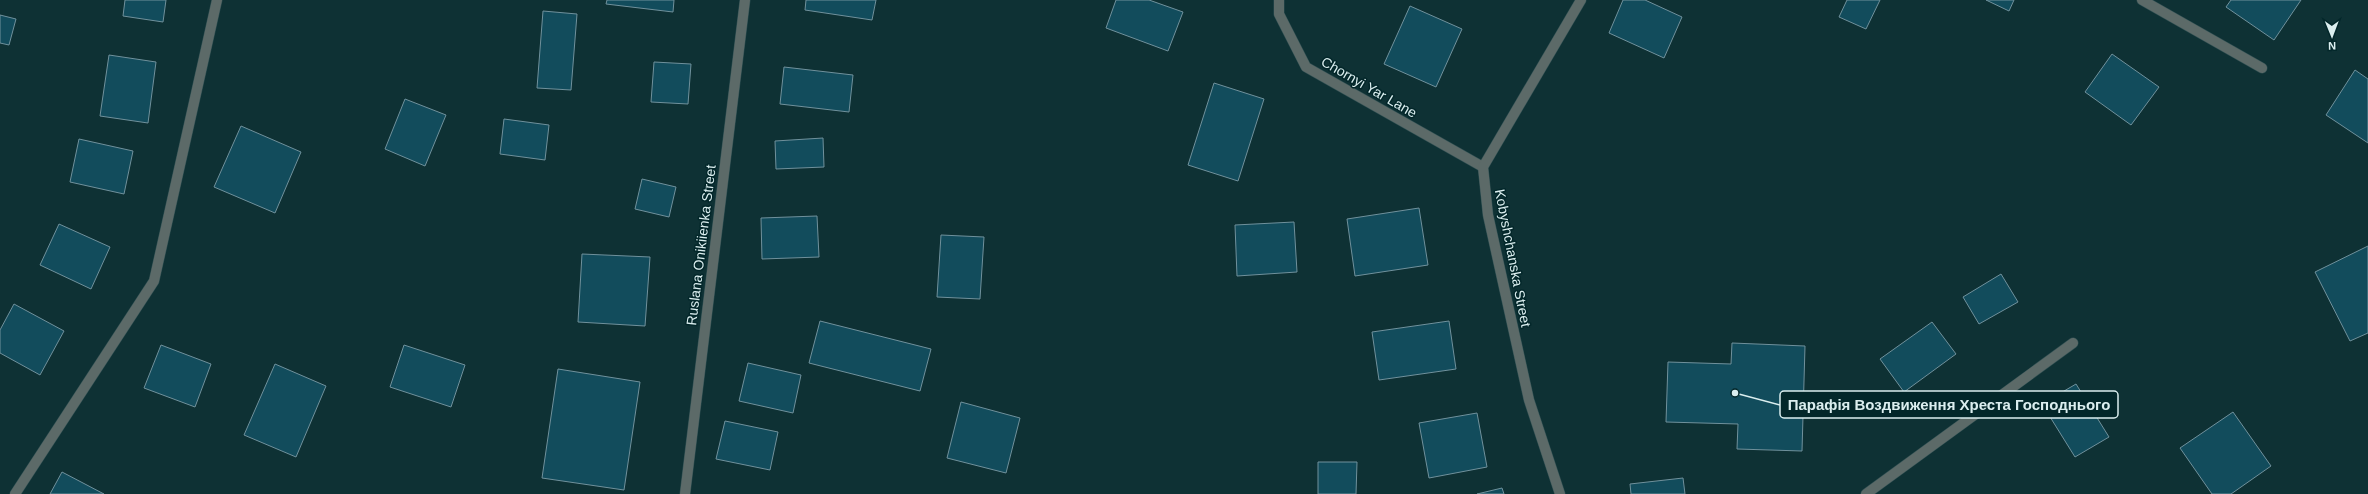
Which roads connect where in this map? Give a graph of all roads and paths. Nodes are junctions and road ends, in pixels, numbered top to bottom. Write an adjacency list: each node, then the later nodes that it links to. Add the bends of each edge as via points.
1 (218, 0): 9 (street, via 154,281)
2 (745, 0): 10 (street, Ruslana Onikiienka Street)
3 (1279, 0): 7 (street, Chornyi Yar Lane, via 1279,14 1306,67)
4 (1581, 0): 7 (street)
5 (2142, 0): 6 (street)
6 (2262, 68)
7 (1483, 167): 11 (street, Kobyshchanska Street, via 1488,215 1529,400)
8 (2073, 343): 12 (street)
9 (15, 494)
10 (685, 494)
11 (1560, 494)
12 (1866, 494)

